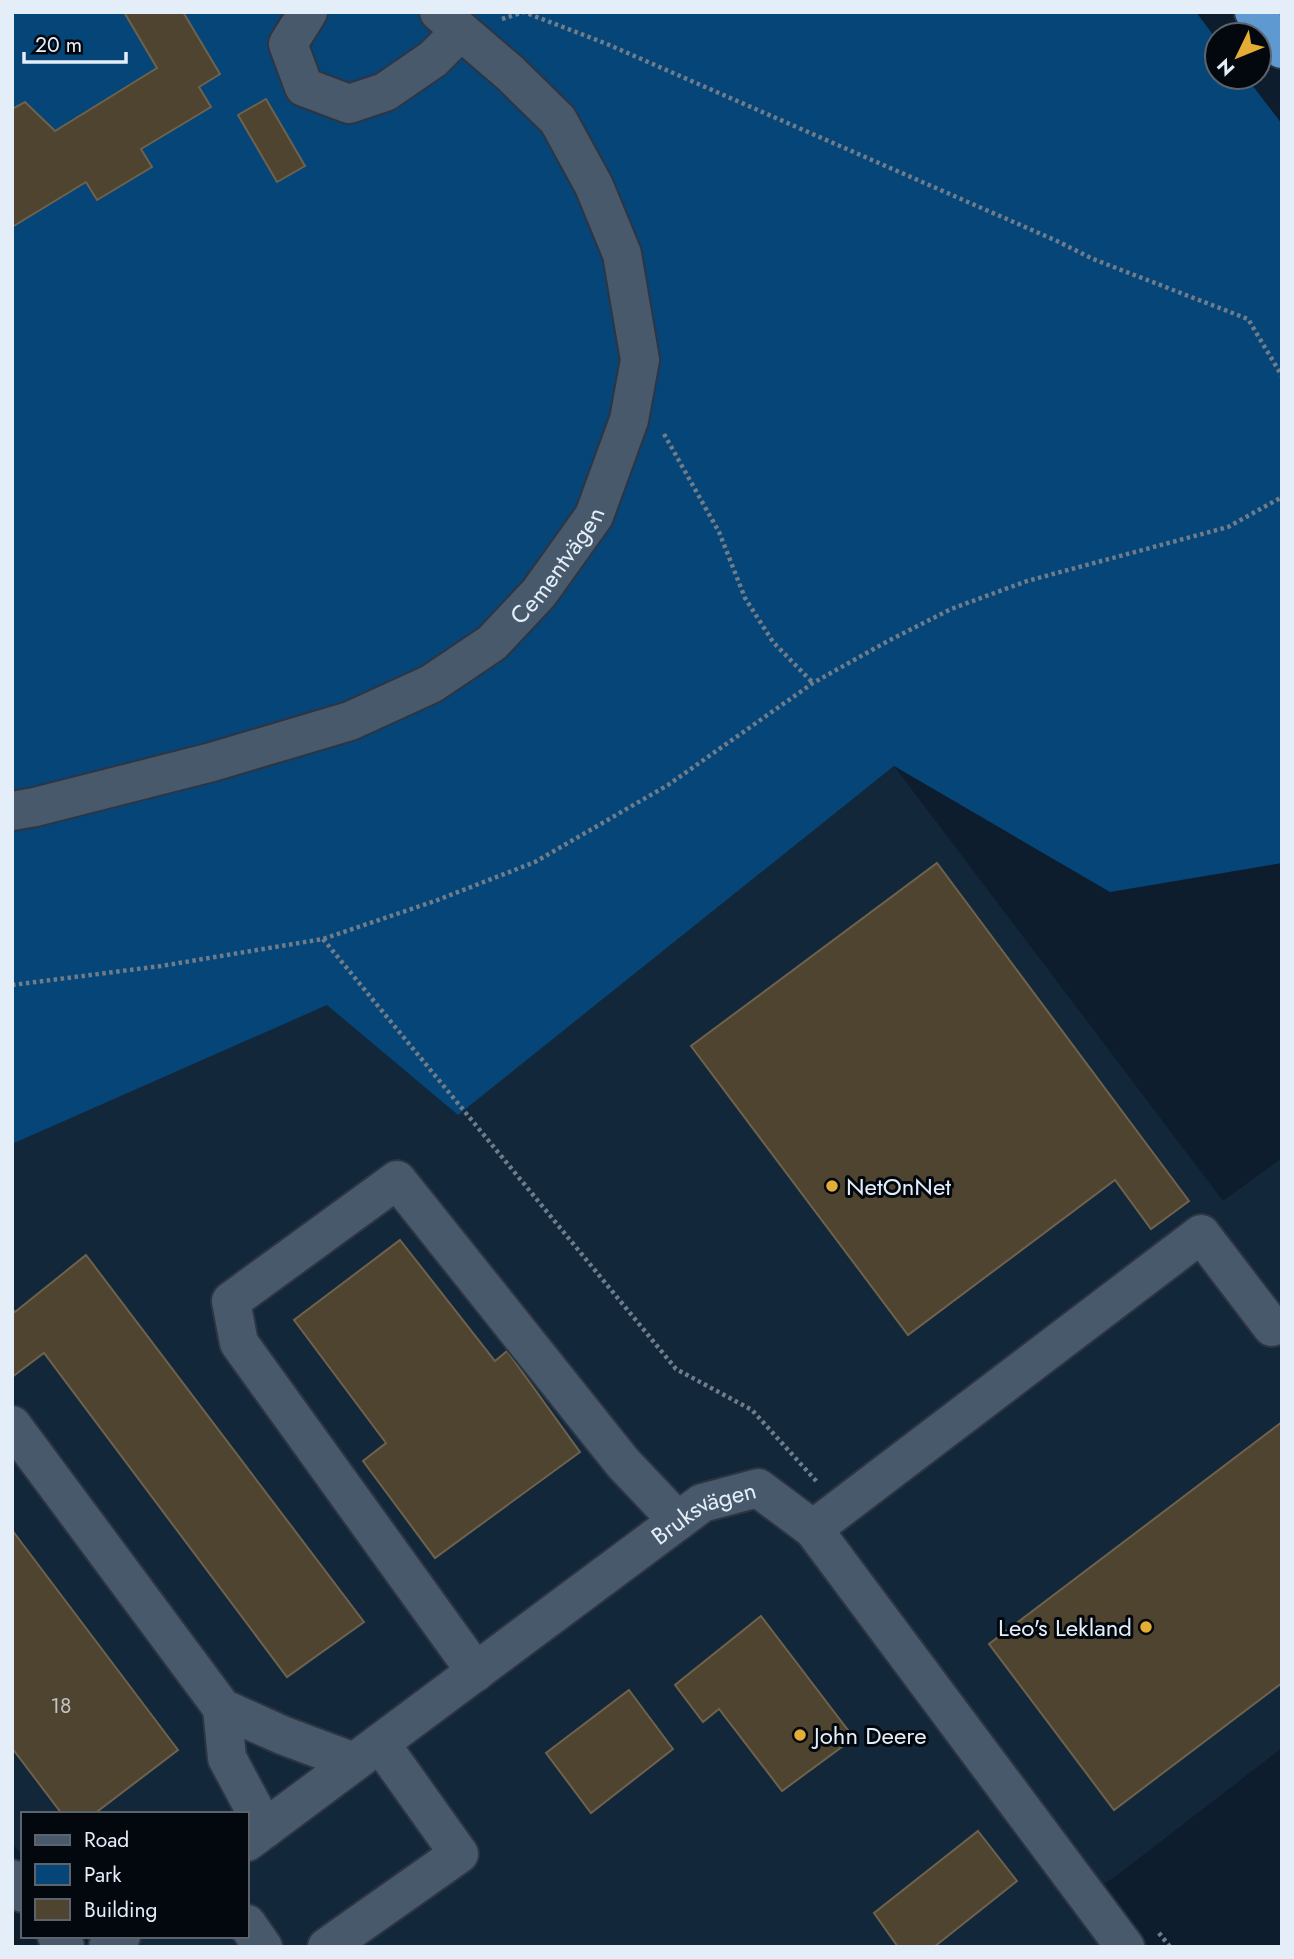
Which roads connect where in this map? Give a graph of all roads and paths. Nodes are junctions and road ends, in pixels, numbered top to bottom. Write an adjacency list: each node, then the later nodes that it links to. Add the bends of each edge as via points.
1 (308, 12): 3 (street, via 288,44 304,87 349,104 386,92 433,59)
2 (1254, 12): 4 (highway)
3 (447, 18): 5 (path, via 524,12 607,44 1093,260 1248,319); 7 (street, Cementvägen, via 558,120 594,186 622,254 640,360 629,420 594,516 539,593 492,643 431,684 350,722 212,762)
4 (1282, 49)
5 (1282, 376)
6 (1282, 497): 8 (path, via 1227,527 1027,580 951,609 813,683 668,785 535,862)
7 (12, 811)
8 (323, 939): 9 (path); 12 (path, via 676,1369 752,1410)
9 (12, 985)
10 (1272, 1327): 12 (street, via 1201,1234)
11 (12, 1425): 15 (street)
12 (827, 1518): 13 (street, Bruksvägen, via 758,1488 702,1503); 21 (street, Bruksvägen)
13 (678, 1521): 14 (street, Bruksvägen); 14 (street, via 623,1463 397,1180 231,1301 239,1343)
14 (476, 1672): 16 (street, Bruksvägen)
15 (222, 1708): 16 (street, via 282,1735); 17 (street, via 227,1758)
16 (367, 1753): 19 (street, Bruksvägen); 23 (street, via 459,1854)
17 (247, 1812)
18 (248, 1814): 19 (street)
19 (256, 1836)
20 (248, 1925): 22 (street)
21 (1140, 1937): 24 (path)
22 (263, 1947)
23 (327, 1947)
24 (1170, 1947)

